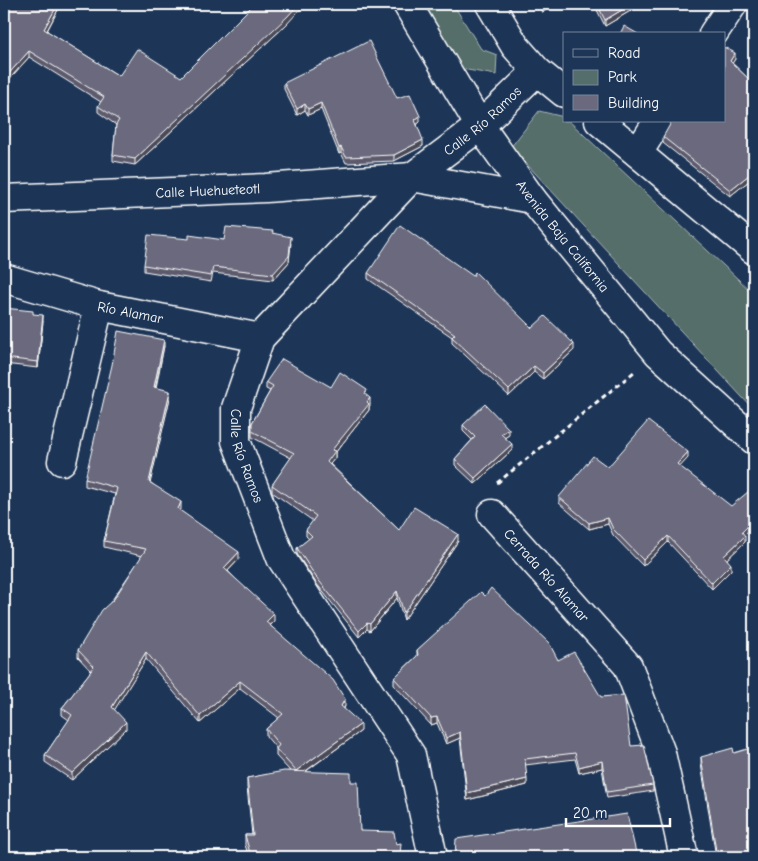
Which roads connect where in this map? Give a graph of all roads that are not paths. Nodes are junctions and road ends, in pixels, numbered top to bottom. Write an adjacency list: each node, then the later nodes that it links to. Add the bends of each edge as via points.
1 (407, 4): 9 (street, Avenida Baja California)
2 (490, 4): 5 (street, via 514,46)
3 (732, 4): 4 (street)
4 (714, 32)
5 (537, 71): 6 (street); 9 (street, Calle Río Ramos)
6 (563, 92)
7 (600, 122): 10 (street)
8 (657, 122): 10 (street)
9 (480, 126): 11 (street, Calle Río Ramos); 13 (street, Avenida Baja California)
10 (638, 153): 14 (street)
11 (412, 177): 12 (street, Calle Huehueteotl, via 266,188); 13 (street, Calle Huehueteotl); 17 (street, Calle Río Ramos)
12 (4, 199)
13 (532, 199): 18 (street, Avenida Baja California, via 658,353)
14 (749, 239)
15 (4, 278): 16 (street, Río Alamar)
16 (99, 306): 17 (street, Río Alamar); 19 (street)
17 (260, 338): 21 (street, Calle Río Ramos, via 236,408 236,441 281,558 410,755)
18 (754, 440)
19 (62, 461)
20 (492, 514): 22 (street, Cerrada Río Alamar, via 628,666 661,753)
21 (433, 857)
22 (684, 857)

